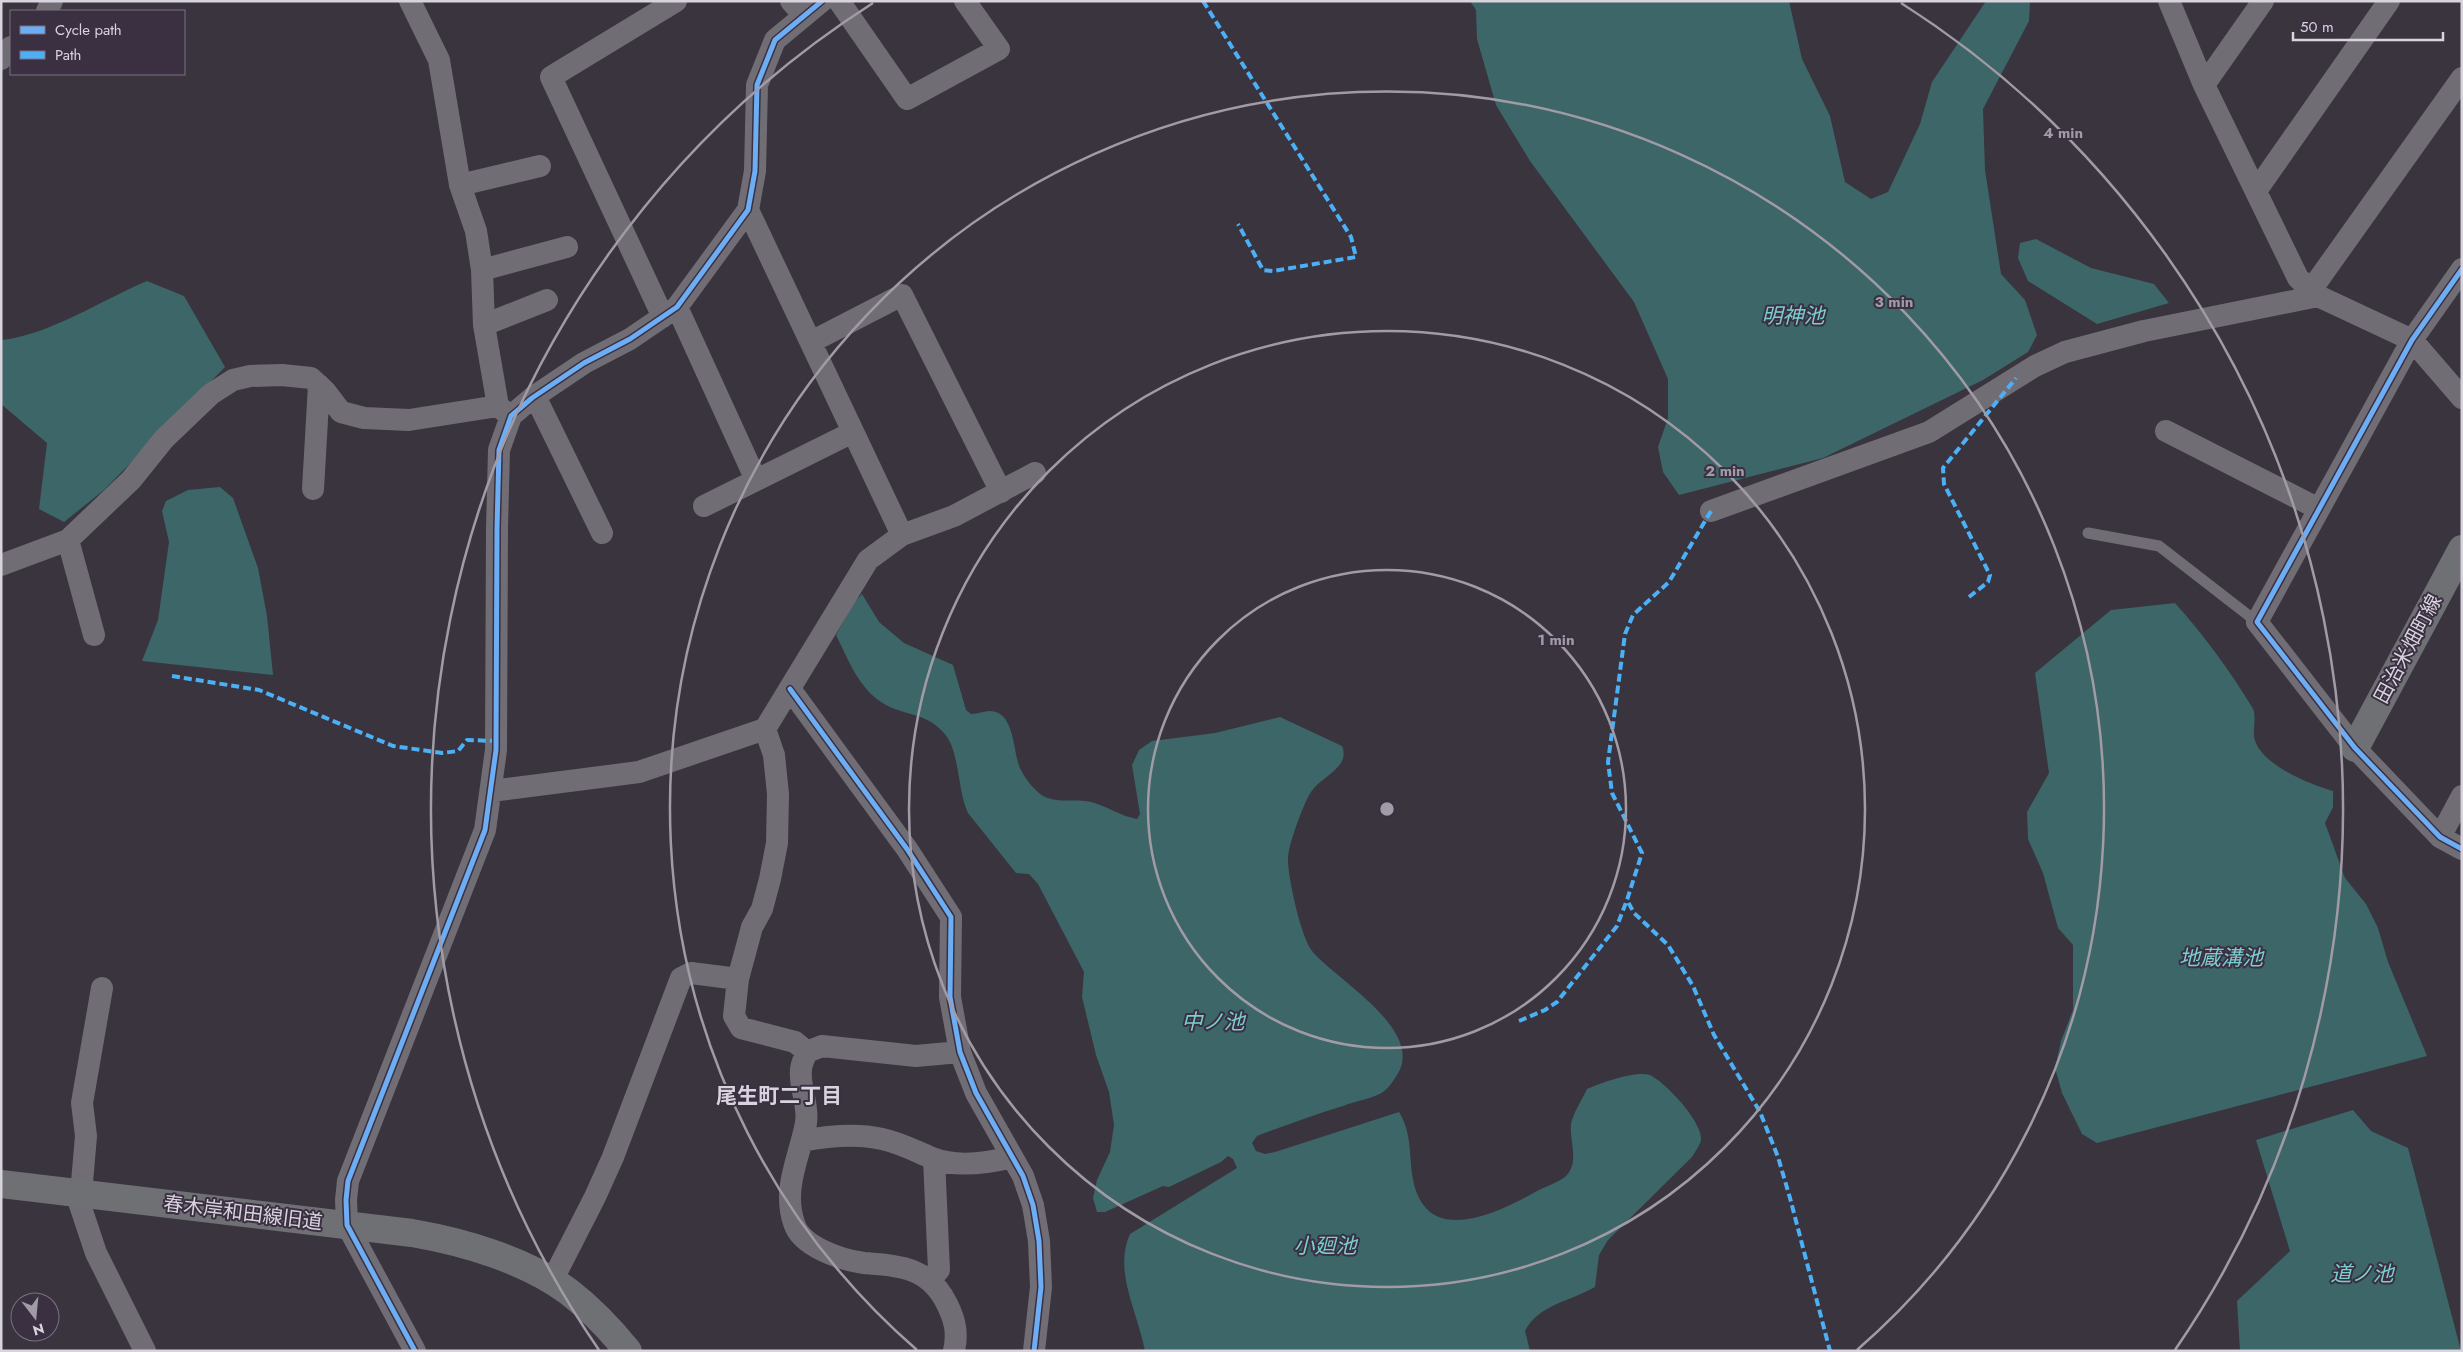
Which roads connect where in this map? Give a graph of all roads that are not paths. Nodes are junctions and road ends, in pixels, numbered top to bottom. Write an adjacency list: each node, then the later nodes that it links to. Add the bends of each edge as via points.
1 (410, 1): 16 (street, via 438,60)
2 (676, 1): 9 (street)
3 (822, 1): 10 (street)
4 (839, 1): 5 (street, via 907,99 999,49)
5 (965, 1)
6 (2169, 1): 14 (street)
7 (2263, 1): 14 (street)
8 (2389, 1): 17 (street)
9 (648, 8): 24 (street, via 551,77)
10 (798, 9): 18 (street, via 775,40 757,85 754,171)
11 (10, 48): 12 (street)
12 (1, 59)
13 (2462, 78): 22 (street)
14 (2204, 85): 17 (street)
15 (540, 166): 16 (street)
16 (460, 185): 21 (street, via 476,231)
17 (2256, 191): 22 (street, via 2298,278)
18 (748, 210): 24 (street); 27 (street)
19 (567, 247): 21 (street)
20 (2462, 269): 26 (street)
21 (482, 270): 25 (street)
22 (2314, 293): 26 (street); 40 (street, via 2065,352 2035,366 1929,432)
23 (547, 300): 25 (street)
24 (670, 312): 29 (street, via 630,340 584,363); 35 (street)
25 (484, 325): 31 (street)
26 (2412, 340): 30 (street); 39 (street)
27 (811, 342): 33 (street); 37 (street, via 902,295)
28 (319, 385): 31 (street, via 341,412 364,418 409,420); 36 (street); 44 (street, via 311,378 282,375 233,380 211,394 164,438 125,486)
29 (535, 396): 31 (street); 41 (street)
30 (2462, 398)
31 (504, 411): 52 (street, via 496,528 496,750)
32 (2166, 431): 39 (street)
33 (853, 432): 35 (street); 43 (street)
34 (1035, 473): 37 (street)
35 (756, 480): 38 (street)
36 (313, 489)
37 (1001, 492): 43 (street, via 954,516)
38 (704, 506)
39 (2319, 509): 47 (street)
40 (1711, 511)
41 (602, 533)
42 (2088, 533): 47 (lane, via 2159,546)
43 (902, 535): 49 (street, via 868,560)
44 (68, 540): 46 (street); 48 (street)
45 (2462, 549): 51 (street, 田治米畑町線)
46 (1, 565)
47 (2256, 622): 51 (street)
48 (94, 635)
49 (790, 689): 50 (street); 59 (street, via 907,849 950,917 950,997)
50 (765, 729): 52 (street, via 639,772); 56 (street, via 774,755 778,843 762,909 752,927)
51 (2355, 748): 54 (street)
52 (491, 792): 65 (street, via 485,830 348,1181)
53 (2462, 796): 54 (street)
54 (2440, 837): 55 (street)
55 (2462, 849)
56 (738, 979): 58 (street, via 734,1016 741,1028 795,1042); 67 (street, via 691,973 681,978 613,1156)
57 (102, 988): 64 (street, via 82,1103 86,1136)
58 (807, 1052): 59 (street, via 822,1046 916,1056); 60 (street, via 801,1069 807,1119)
59 (960, 1052): 61 (street, via 976,1093)
60 (802, 1141): 62 (street, via 825,1137 880,1138 904,1144); 66 (street, via 791,1181 789,1204 794,1225 807,1241 832,1254 907,1268)
61 (1012, 1157): 62 (street, via 987,1163); 72 (street, via 1033,1205 1039,1241 1041,1287)
62 (934, 1159): 66 (street, via 939,1270)
63 (1, 1184): 64 (street, 春木岸和田線旧道)
64 (79, 1194): 65 (street, 春木岸和田線旧道); 68 (street, via 96,1253)
65 (347, 1225): 67 (street, 春木岸和田線旧道, via 453,1240); 69 (street)
66 (930, 1280): 71 (street, via 943,1295 955,1319 958,1337)
67 (552, 1281): 70 (street, 春木岸和田線旧道, via 590,1309)
68 (144, 1351)
69 (415, 1351)
70 (628, 1351)
71 (954, 1351)
72 (1034, 1351)

